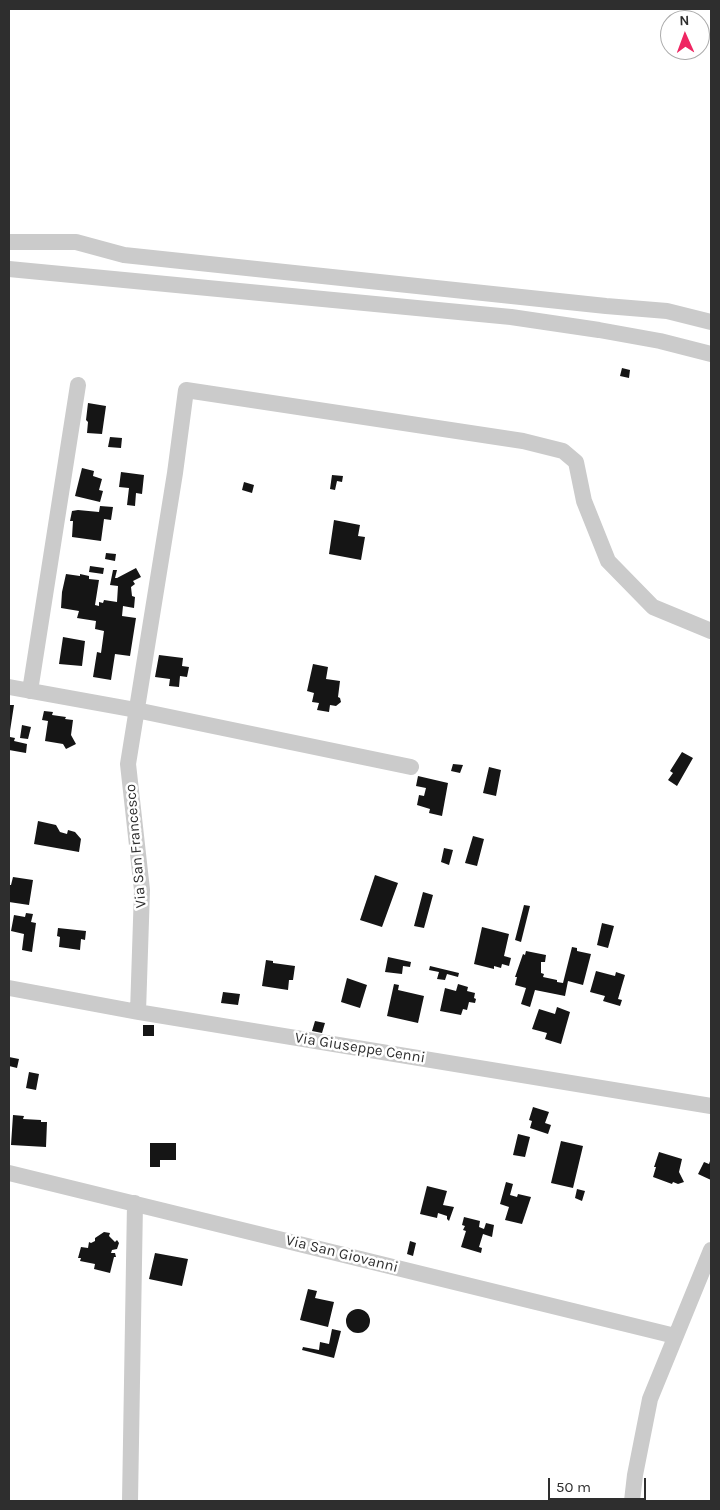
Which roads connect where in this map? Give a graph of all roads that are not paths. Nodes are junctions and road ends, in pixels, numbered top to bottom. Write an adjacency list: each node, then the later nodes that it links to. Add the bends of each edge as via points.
1 (9, 242): 3 (street, via 76,242 124,256 667,311)
2 (9, 269): 4 (street, via 510,317 600,330)
3 (711, 322)
4 (711, 354)
5 (78, 385): 8 (street)
6 (711, 631): 9 (street, Via San Francesco, via 653,607 608,561 584,501 576,462 563,451 523,441 186,390)
7 (9, 687): 8 (street)
8 (30, 691): 9 (street)
9 (136, 710): 10 (street); 12 (street, Via San Francesco, via 128,764 142,890)
10 (411, 768)
11 (9, 988): 12 (street, Via Giuseppe Cenni)
12 (138, 1012): 13 (street, Via Giuseppe Cenni)
13 (711, 1106)
14 (9, 1174): 15 (street, Via San Giovanni)
15 (135, 1203): 17 (street, Via San Giovanni); 18 (street)
16 (711, 1250): 17 (street)
17 (675, 1336): 19 (street, via 650,1399)
18 (130, 1501)
19 (632, 1501)

